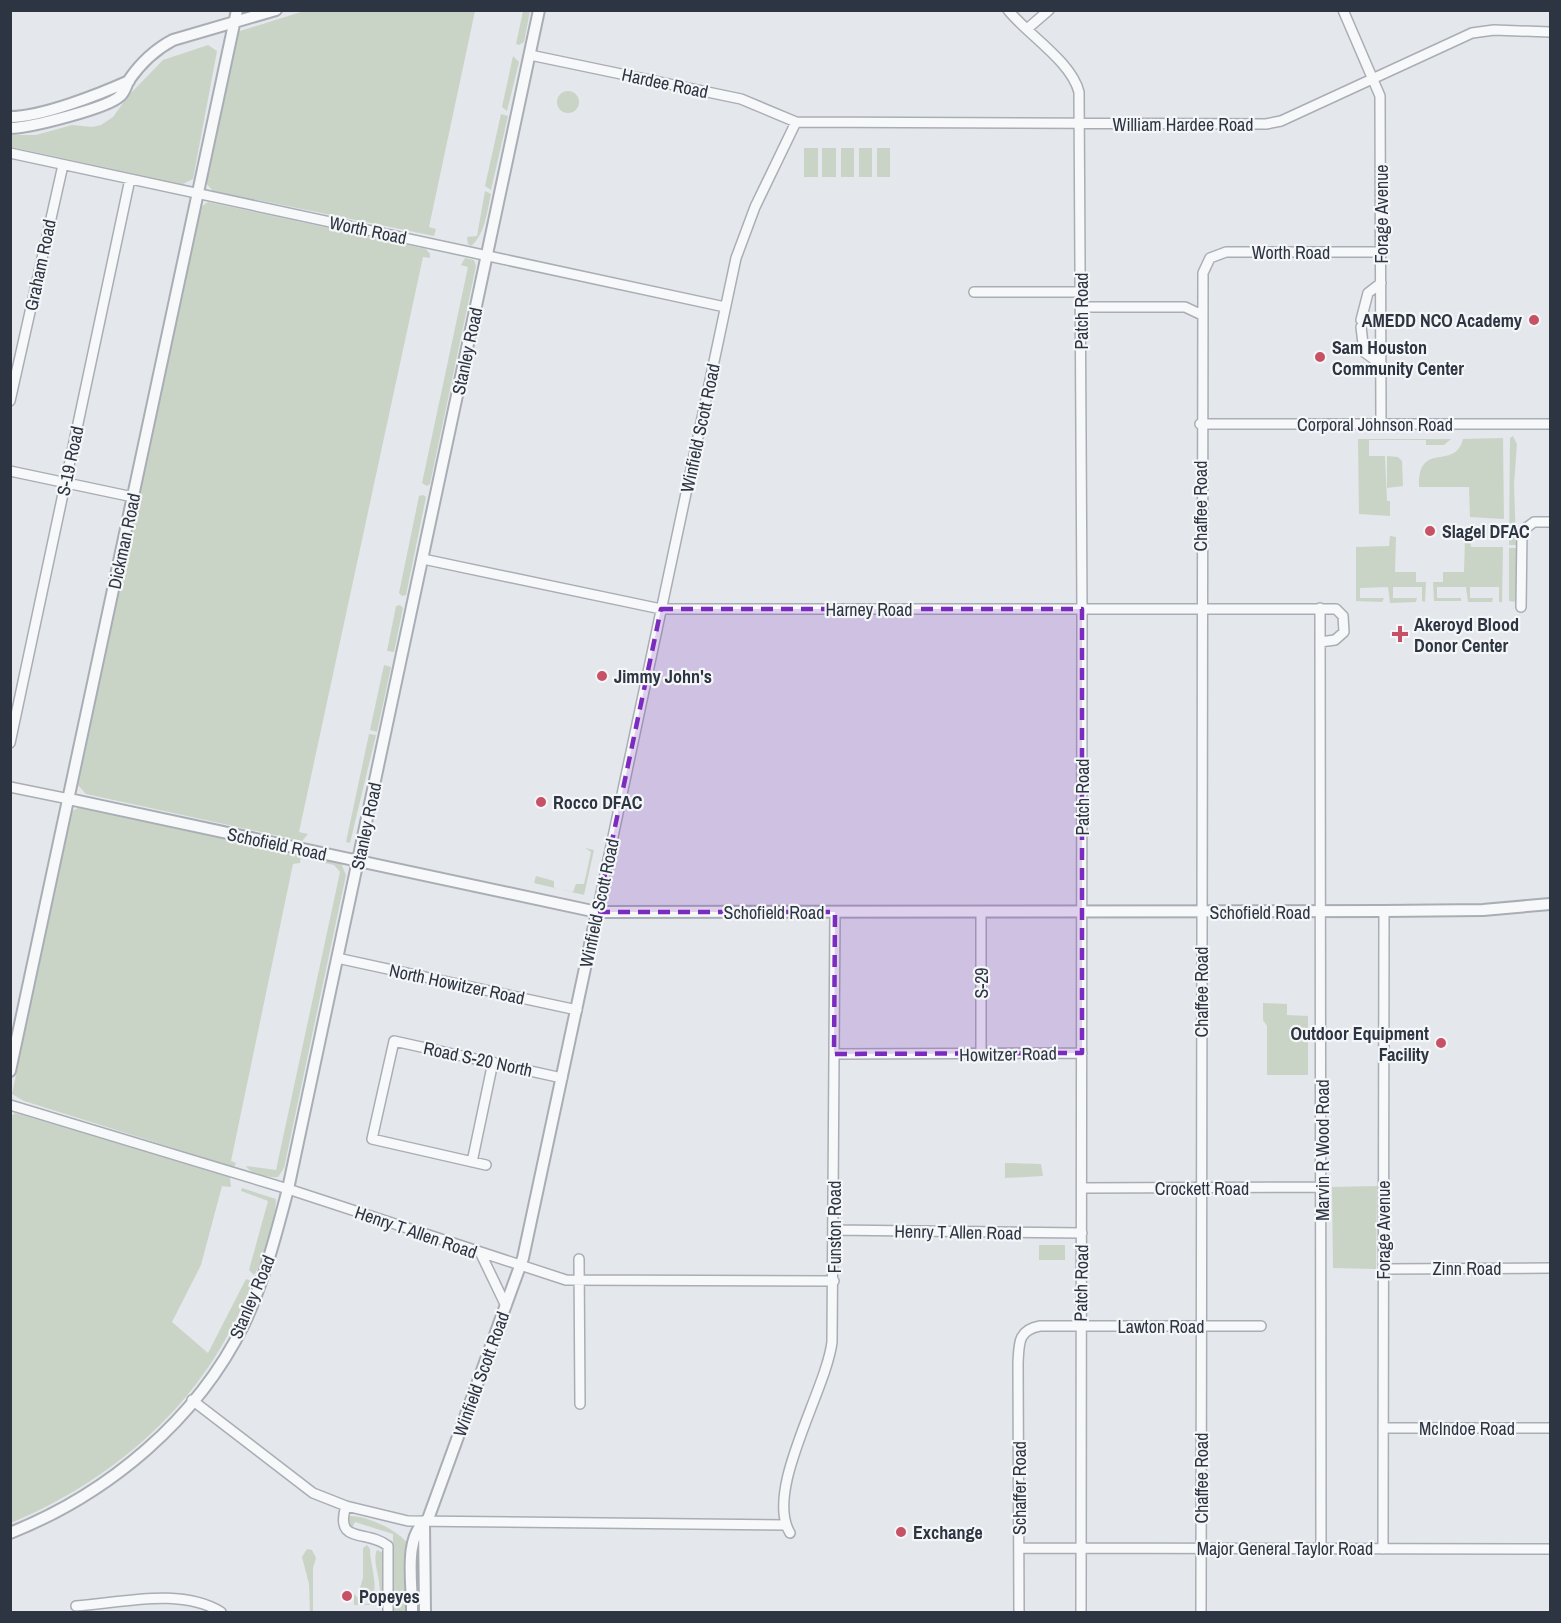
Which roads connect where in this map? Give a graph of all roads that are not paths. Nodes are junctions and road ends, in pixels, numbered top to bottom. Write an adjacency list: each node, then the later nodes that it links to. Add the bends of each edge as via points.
1 (237, 10): 7 (street, Dickman Road)
2 (276, 10): 7 (street)
3 (539, 10): 10 (street, Stanley Road)
4 (1008, 10): 8 (street, Patch Road)
5 (1049, 10): 8 (street)
6 (1343, 10): 11 (street, Forage Avenue)
7 (234, 22): 12 (street, via 167,43); 20 (street, Dickman Road)
8 (1027, 29): 15 (street, Patch Road, via 1076,82)
9 (1551, 32): 11 (street, William Hardee Road, via 1472,33)
10 (530, 55): 14 (street, Hardee Road, via 741,99); 22 (street, Stanley Road)
11 (1373, 77): 15 (street, William Hardee Road, via 1274,123); 21 (street, Forage Avenue, via 1380,96)
12 (129, 81): 13 (street, via 101,94); 16 (street, via 115,101 32,126)
13 (10, 117)
14 (796, 122): 15 (street, William Hardee Road); 27 (street, Winfield Scott Road, via 744,233)
15 (1079, 123): 26 (street, Patch Road)
16 (10, 128)
17 (10, 153): 18 (street, Worth Road)
18 (63, 165): 19 (street, Worth Road); 31 (street, Graham Road)
19 (130, 179): 20 (street, Worth Road); 36 (street, S-19 Road)
20 (198, 194): 22 (street, Worth Road); 37 (street, Dickman Road)
21 (1381, 252): 23 (street, Worth Road, via 1226,252); 24 (street, Forage Avenue)
22 (487, 255): 27 (street, Worth Road); 39 (street, Stanley Road)
23 (1205, 264): 29 (street, Chaffee Road)
24 (1381, 283): 30 (street, Forage Avenue); 30 (street, via 1368,293 1361,323 1364,352)
25 (974, 292): 26 (street)
26 (1081, 292): 28 (street, Patch Road)
27 (726, 307): 42 (street, Winfield Scott Road)
28 (1081, 307): 29 (street, via 1185,307); 43 (street, Patch Road)
29 (1202, 315): 32 (street, Chaffee Road)
30 (1382, 365): 33 (street, Forage Avenue)
31 (10, 401)
32 (1200, 424): 33 (street, Corporal Johnson Road); 44 (street, Chaffee Road)
33 (1381, 424): 34 (street, Corporal Johnson Road)
34 (1551, 424)
35 (10, 471): 36 (street)
36 (65, 482): 37 (street); 46 (street, S-19 Road)
37 (133, 497): 48 (street, Dickman Road)
38 (1551, 522): 40 (street, via 1530,523 1522,531)
39 (423, 559): 42 (street, Harney Road); 49 (street, Stanley Road)
40 (1521, 607)
41 (1320, 608): 44 (street, Harney Road); 45 (street, Marvin R Wood Road); 45 (street, via 1336,609 1344,623 1340,637)
42 (661, 609): 43 (street, Harney Road); 52 (street, Winfield Scott Road)
43 (1082, 609): 44 (street, Harney Road); 55 (street, Patch Road)
44 (1200, 609): 56 (street, Chaffee Road)
45 (1320, 642): 57 (street, Marvin R Wood Road)
46 (10, 742)
47 (10, 787): 48 (street, Schofield Road)
48 (69, 800): 49 (street, Schofield Road); 64 (street, Dickman Road)
49 (358, 862): 52 (street, Schofield Road); 58 (street, Stanley Road)
50 (1551, 904): 51 (street, Schofield Road, via 1483,910)
51 (1384, 911): 57 (street, Schofield Road); 79 (street, Forage Avenue)
52 (597, 912): 53 (street, Schofield Road); 59 (street, Winfield Scott Road)
53 (835, 912): 54 (street, Schofield Road); 61 (street, Funston Road)
54 (981, 912): 55 (street, Schofield Road); 62 (street, S-29)
55 (1082, 912): 56 (street, Schofield Road); 60 (street, Patch Road)
56 (1201, 912): 57 (street, Schofield Road); 71 (street, Chaffee Road)
57 (1321, 912): 69 (street, Marvin R Wood Road)
58 (337, 958): 59 (street, North Howitzer Road); 72 (street, Stanley Road)
59 (576, 1010): 65 (street, Winfield Scott Road)
60 (1082, 1053): 62 (street, Howitzer Road); 70 (street, Patch Road)
61 (834, 1054): 62 (street, Howitzer Road); 73 (street, Funston Road)
62 (981, 1054)
63 (493, 1062): 65 (street, Road S-20 North); 67 (street); 67 (street, Road S-20 North, via 394,1041 372,1139)
64 (10, 1071)
65 (562, 1077): 77 (street, Winfield Scott Road)
66 (10, 1105): 72 (street, Henry T Allen Road)
67 (472, 1162): 68 (street)
68 (486, 1165)
69 (1322, 1187): 71 (street, Crockett Road); 97 (street, Marvin R Wood Road)
70 (1082, 1188): 71 (street, Crockett Road); 74 (street, Patch Road)
71 (1201, 1188): 83 (street, Chaffee Road)
72 (288, 1189): 75 (street, Henry T Allen Road); 87 (street, Stanley Road, via 264,1275 243,1324 219,1366)
73 (834, 1230): 74 (street, Henry T Allen Road); 80 (street, Funston Road)
74 (1082, 1233): 84 (street, Patch Road)
75 (481, 1254): 77 (street, Henry T Allen Road); 82 (street)
76 (579, 1259): 81 (street)
77 (520, 1267): 81 (street, Henry T Allen Road); 82 (street, Winfield Scott Road)
78 (1551, 1268): 79 (street, Zinn Road)
79 (1384, 1269): 89 (street, Forage Avenue)
80 (834, 1281): 81 (street, Henry T Allen Road); 92 (street, Funston Road, via 830,1359 784,1490 788,1529)
81 (579, 1282): 88 (street)
82 (506, 1306): 92 (street, Winfield Scott Road)
83 (1200, 1325): 84 (street, Lawton Road); 85 (street, Lawton Road); 94 (street, Chaffee Road)
84 (1081, 1326): 86 (street, Lawton Road, via 1026,1329 1019,1341); 96 (street, Patch Road)
85 (1261, 1326)
86 (1018, 1363): 95 (street, Schaffer Road)
87 (192, 1400): 91 (street, via 300,1485); 93 (street, Stanley Road, via 164,1433 121,1472 68,1507)
88 (580, 1404)
89 (1383, 1428): 90 (street, McIndoe Road); 98 (street, Forage Avenue)
90 (1551, 1428)
91 (346, 1506): 92 (street, via 408,1521); 102 (street, via 341,1522 349,1533 388,1546)
92 (424, 1521): 103 (street, via 411,1558); 104 (street, Winfield Scott Road)
93 (10, 1533)
94 (1200, 1547): 96 (street, Major General Taylor Road); 97 (street, Major General Taylor Road); 107 (street, Chaffee Road)
95 (1019, 1548): 96 (street, Major General Taylor Road); 105 (street, Schaffer Road)
96 (1081, 1548): 106 (street, Patch Road)
97 (1321, 1548): 98 (street, Major General Taylor Road)
98 (1383, 1549): 99 (street, Major General Taylor Road)
99 (1551, 1550)
100 (76, 1606): 101 (street, via 180,1599)
101 (221, 1612)
102 (388, 1612)
103 (412, 1612)
104 (424, 1612)
105 (1019, 1612)
106 (1081, 1612)
107 (1201, 1612)

